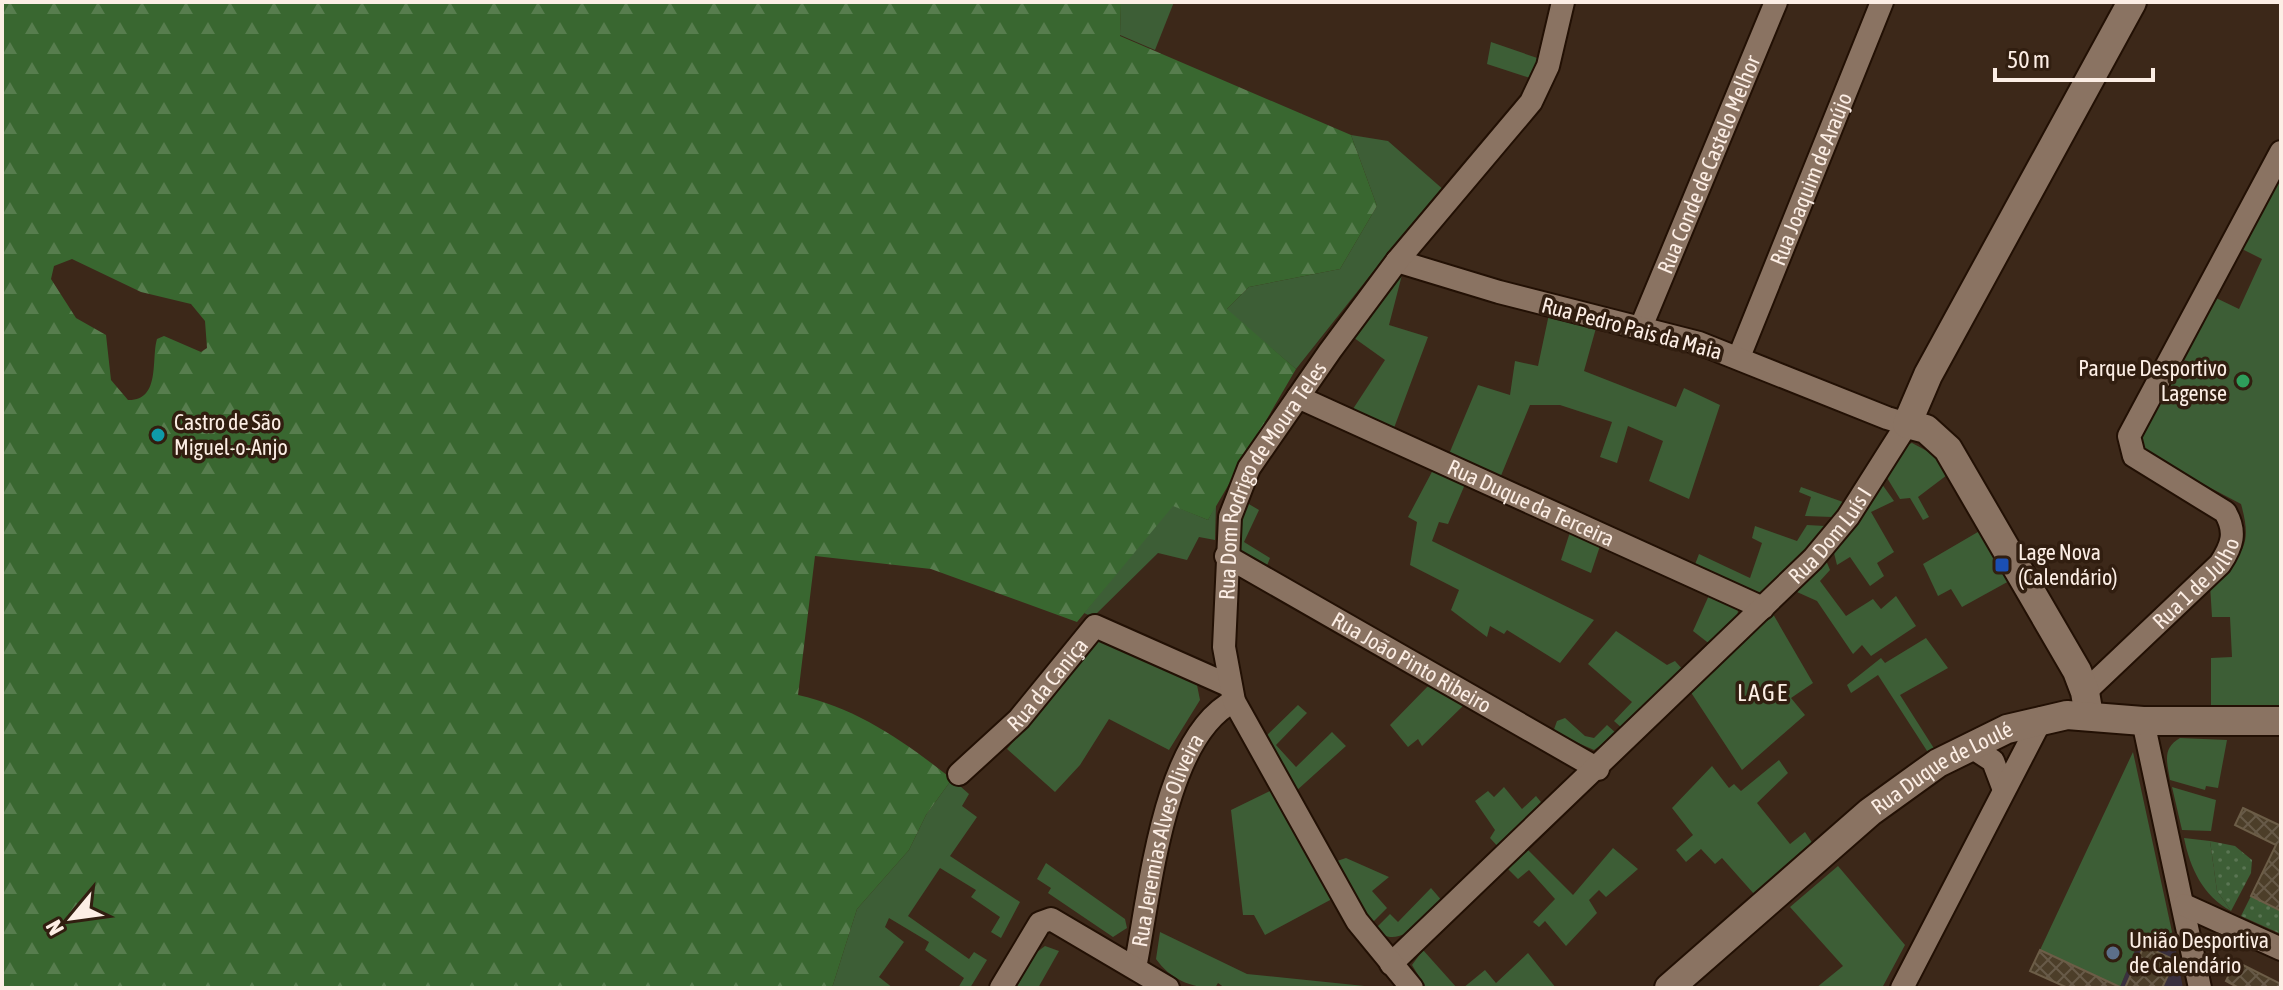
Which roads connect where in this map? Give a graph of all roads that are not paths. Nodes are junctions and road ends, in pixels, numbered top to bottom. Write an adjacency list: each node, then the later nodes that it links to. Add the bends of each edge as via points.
1 (1563, 2): 6 (street, Rua Dom Rodrigo de Moura Teles, via 1548,66 1531,102)
2 (1776, 2): 7 (street, Rua Conde de Castelo Melhor)
3 (1882, 2): 8 (street, Rua Joaquim de Araújo)
4 (2132, 2): 10 (street, Rua Dom Luís I, via 1928,375)
5 (2281, 152): 15 (street, Rua 1 de Julho, via 2129,436 2134,456 2225,512 2232,543 2220,564)
6 (1397, 261): 7 (street, Rua Pedro Pais da Maia); 9 (street, Rua Dom Rodrigo de Moura Teles)
7 (1641, 327): 8 (street, Rua Pedro Pais da Maia)
8 (1739, 357): 10 (street, Rua Pedro Pais da Maia)
9 (1298, 397): 11 (street, Rua Dom Rodrigo de Moura Teles, via 1236,496); 12 (street, Rua Duque da Terceira)
10 (1907, 424): 12 (street, Rua Dom Luís I, via 1840,528); 15 (street, via 1926,429 1948,449)
11 (1226, 556): 14 (street, Rua Dom Rodrigo de Moura Teles, via 1224,647); 21 (street, Rua João Pinto Ribeiro)
12 (1763, 608): 21 (street, Rua Dom Luís I)
13 (1204, 674): 14 (street, Rua da Caniça); 16 (street, Rua Jeremias Alves Oliveira, via 1212,694); 22 (street, Rua da Caniça, via 1095,626 1019,719)
14 (1231, 693): 16 (street, Rua Jeremias Alves Oliveira); 26 (street, Rua Dom Rodrigo de Moura Teles, via 1357,921)
15 (2087, 704): 17 (street, Rua Duque de Loulé); 18 (street, Rua Duque de Loulé)
16 (1210, 717): 27 (street, Rua Jeremias Alves Oliveira, via 1191,742 1174,781)
17 (2042, 718): 20 (street, Rua Duque de Loulé); 23 (street)
18 (2143, 721): 19 (street, Rua Duque de Loulé); 24 (street)
19 (2281, 721)
20 (1970, 746): 23 (street, via 1993,761); 31 (street, Rua Duque de Loulé, via 1870,812)
21 (1598, 769): 26 (street, Rua Dom Luís I)
22 (959, 774)
23 (2004, 790): 32 (street)
24 (2184, 905): 25 (street); 33 (street)
25 (2281, 949)
26 (1391, 964): 30 (street, Rua Dom Rodrigo de Moura Teles)
27 (1135, 968): 28 (street, via 1059,921 1045,919); 29 (street)
28 (1001, 988)
29 (1168, 988)
30 (1412, 988)
31 (1669, 988)
32 (1902, 988)
33 (2200, 988)

